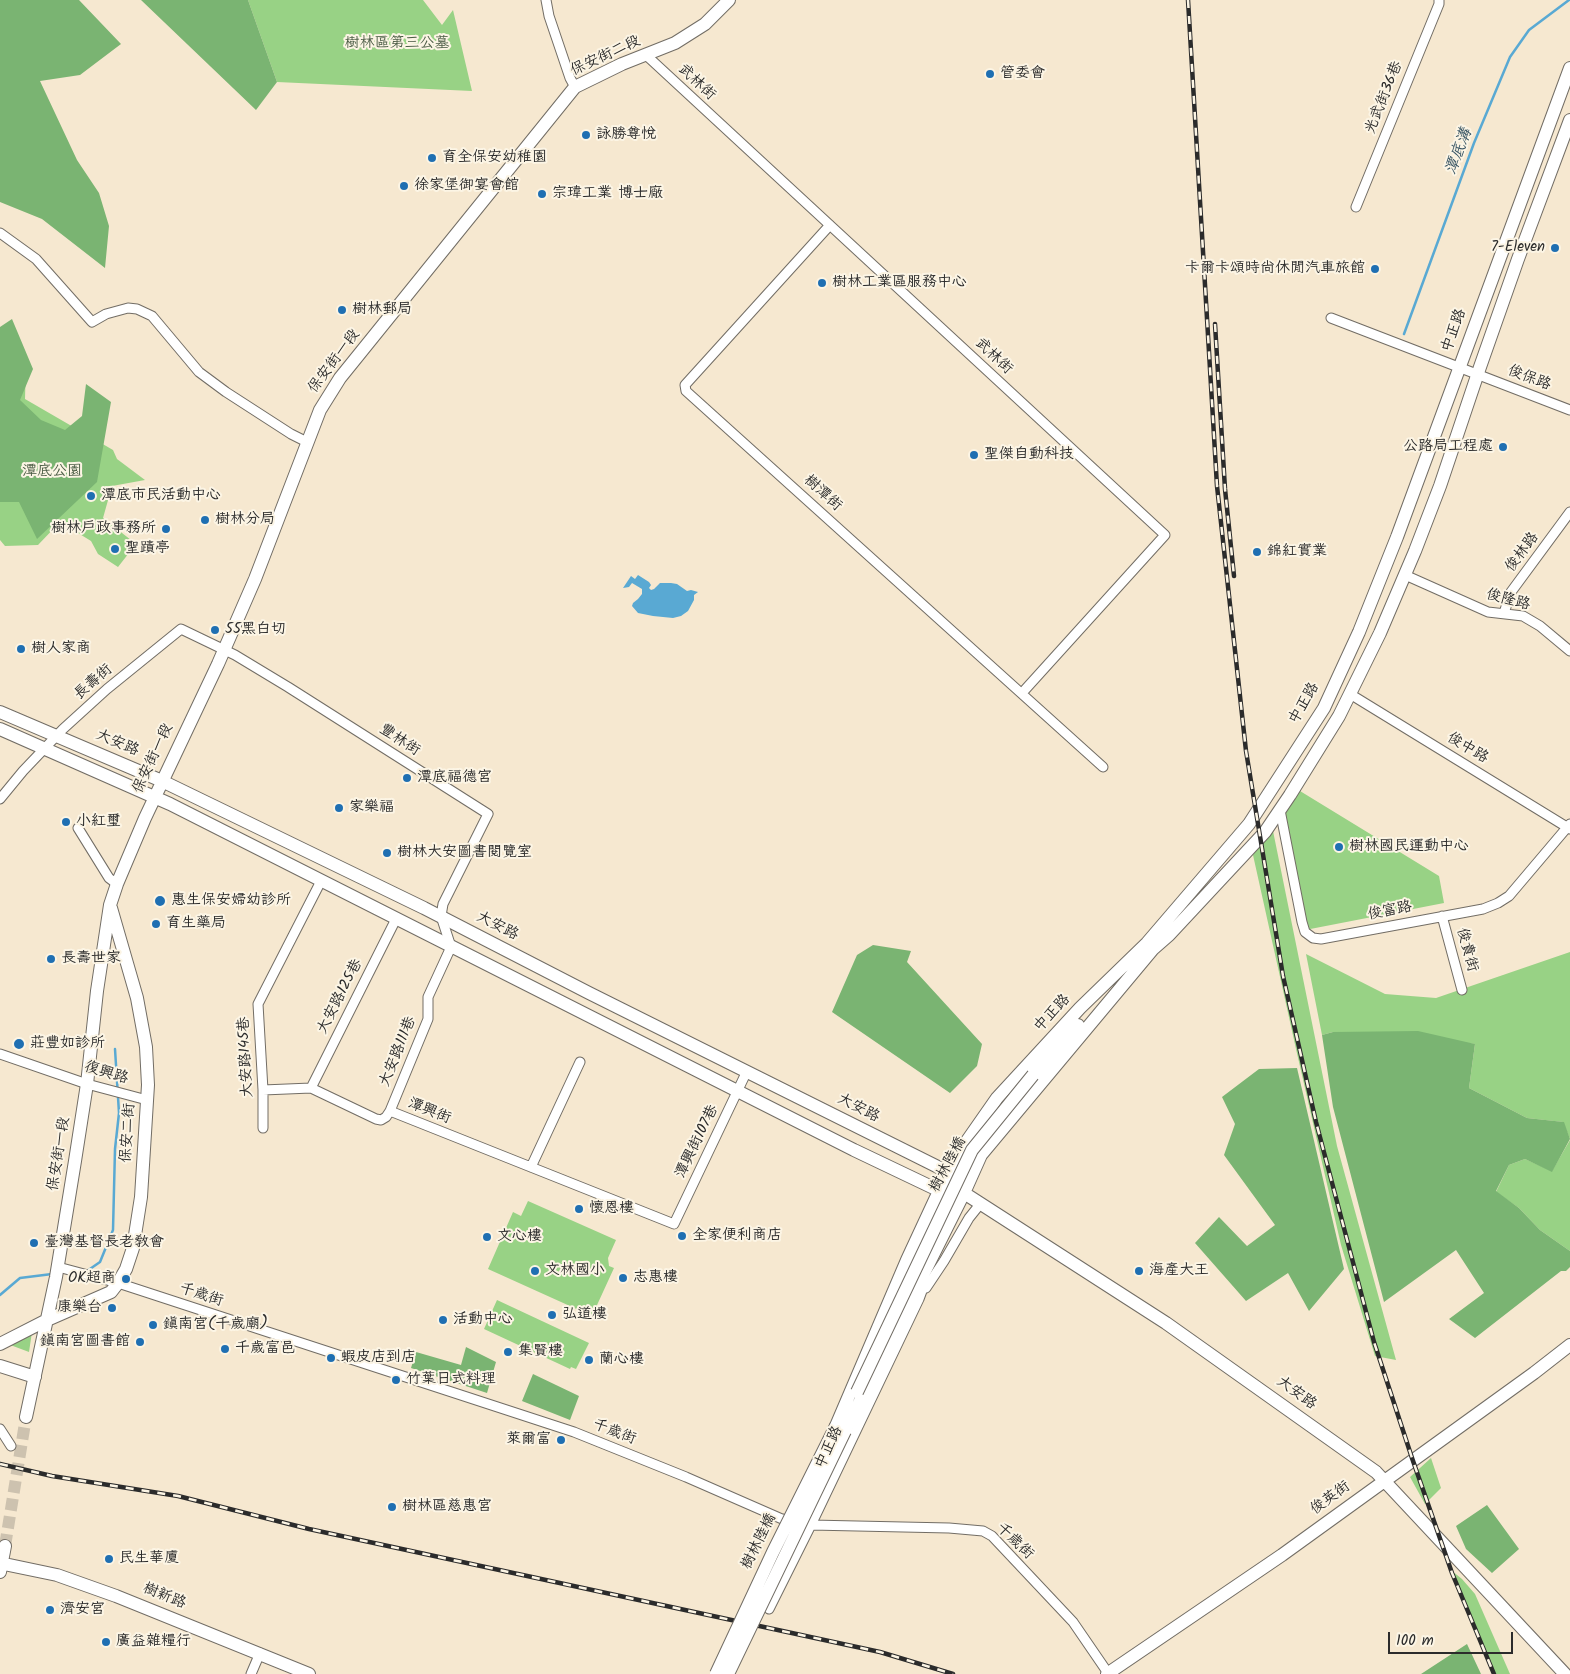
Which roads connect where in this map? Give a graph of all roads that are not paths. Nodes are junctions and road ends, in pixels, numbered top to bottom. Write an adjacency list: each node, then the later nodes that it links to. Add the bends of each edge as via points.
1 (546, 0): 6 (street)
2 (730, 0): 4 (street, 保安街二段, via 692,33)
3 (1439, 0): 9 (street, 光武街36巷)
4 (646, 55): 6 (street, 保安街二段); 10 (street, 武林街)
5 (1570, 68): 13 (street, 中正路)
6 (575, 87): 8 (street, 保安街二段)
7 (1570, 120): 14 (street, 中正路)
8 (494, 187): 18 (street, 保安街一段, via 340,378 320,410)
9 (1356, 207)
10 (830, 225): 24 (street, 武林街, via 1165,535); 24 (street, 樹潭街, via 685,385 686,390)
11 (0, 233): 18 (street, via 36,259 92,322 128,308 152,316 199,372)
12 (1330, 318): 13 (street, 俊保路)
13 (1459, 366): 14 (street, 俊保路); 16 (street, 中正路)
14 (1477, 374): 15 (street, 俊保路); 17 (street, 中正路)
15 (1570, 410)
16 (1443, 411): 17 (street); 32 (street, 中正路, via 1359,632 1324,708)
17 (1463, 419): 20 (street, 中正路)
18 (306, 442): 22 (street, 保安街一段, via 272,536)
19 (1570, 512): 21 (street, 俊林路, via 1511,592)
20 (1405, 575): 21 (street, 俊隆路, via 1488,612); 25 (street, 中正路)
21 (1504, 613): 23 (street, 俊隆路, via 1532,621)
22 (224, 650): 28 (street, 長壽街, via 181,629); 31 (street, 保安街一段); 42 (street, 豐林街, via 488,814 443,904)
23 (1570, 651)
24 (1022, 693): 30 (street, 樹潭街)
25 (1350, 694): 33 (street, 中正路); 37 (street, 俊中路)
26 (0, 712): 28 (street, 大安路)
27 (0, 729): 29 (street, 大安路)
28 (56, 736): 29 (street, 長壽街); 31 (street, 大安路)
29 (44, 748): 34 (street, 大安路); 35 (street, 長壽街)
30 (1103, 768)
31 (162, 781): 34 (street, 保安街一段); 42 (street, 大安路)
32 (1275, 784): 33 (street); 45 (street, 中正路, via 1249,824)
33 (1290, 796): 36 (street, 中正路)
34 (154, 797): 39 (street, 大安路); 40 (street, 保安街一段)
35 (0, 799)
36 (1280, 810): 43 (street, 俊富路, via 1302,922 1305,932 1313,938); 45 (street, 中正路, via 1255,844 1169,935)
37 (1569, 826): 43 (street, 俊富路, via 1509,896 1498,904)
38 (78, 828): 40 (street, via 109,878)
39 (321, 881): 44 (street, 大安路); 53 (street, 大安路145巷, via 258,1004)
40 (117, 884): 41 (street, 保安街一段)
41 (110, 904): 51 (street, 保安街一段); 55 (street, 保安二街, via 137,998 146,1047)
42 (441, 916): 46 (street); 50 (street, 大安路)
43 (1442, 916): 47 (street, 俊貴街)
44 (396, 919): 46 (street, 大安路); 52 (street, 大安路125巷)
45 (1150, 946): 59 (street, 中正路, via 1080,1008 997,1098); 61 (street, 中正路, via 981,1155); 75 (street, 樹林陸橋, bridge, via 1033,1075 972,1150)
46 (451, 947): 54 (street, 大安路); 56 (street, 大安路111巷, via 428,997 428,1019)
47 (1462, 990)
48 (0, 1054): 51 (street, 復興路)
49 (580, 1062): 58 (street)
50 (747, 1072): 54 (street, 潭興街107巷); 59 (street, 大安路)
51 (87, 1084): 55 (street, 復興路); 66 (street, 保安街一段)
52 (310, 1088): 53 (street, 潭興街); 56 (street, 潭興街, via 376,1119 381,1120)
53 (264, 1090): 57 (street, 大安路145巷)
54 (737, 1092): 60 (street, 大安路); 63 (street, 潭興街107巷)
55 (147, 1100): 67 (street, 保安二街, via 140,1206 133,1248)
56 (390, 1111): 58 (street, 潭興街)
57 (263, 1128)
58 (530, 1167): 63 (street, 潭興街)
59 (948, 1172): 60 (street, 中正路); 61 (street, 大安路)
60 (940, 1190): 61 (street, 大安路); 65 (street, 中正路)
61 (964, 1193): 62 (street, 大安路); 64 (street, 中正路)
62 (981, 1203): 68 (street); 78 (street, 大安路, via 1207,1350)
63 (674, 1224)
64 (940, 1242): 68 (street); 75 (street, 樹林陸橋)
65 (907, 1260): 75 (street, 樹林陸橋)
66 (57, 1272): 67 (street, 千歲街, via 73,1271); 69 (street, 保安街一段)
67 (118, 1283): 69 (street, 保安二街, via 111,1292); 79 (street, 千歲街, via 574,1432 782,1519)
68 (919, 1299): 79 (street, 中正路)
69 (47, 1320): 70 (street, 保安二街); 73 (street, 保安街一段)
70 (0, 1344)
71 (1570, 1345): 78 (street, 俊英街)
72 (0, 1366): 73 (street)
73 (34, 1377): 74 (street, 保安街一段)
74 (26, 1417)
75 (840, 1428): 86 (street, 樹林陸橋, bridge, via 773,1552); 87 (street, 樹林陸橋, bridge)
76 (0, 1429): 77 (street)
77 (11, 1446)
78 (1385, 1481): 88 (street, 俊英街); 89 (street, 大安路)
79 (811, 1525): 82 (street, 中正路); 88 (street, 千歲街, via 983,1531 992,1536 1073,1622)
80 (6, 1546): 81 (street)
81 (1, 1566): 83 (street, 樹新路, via 57,1575)
82 (769, 1610)
83 (260, 1653): 84 (street); 85 (street, 樹新路)
84 (251, 1674)
85 (309, 1674)
86 (716, 1674)
87 (728, 1674)
88 (1107, 1674)
89 (1565, 1674)

